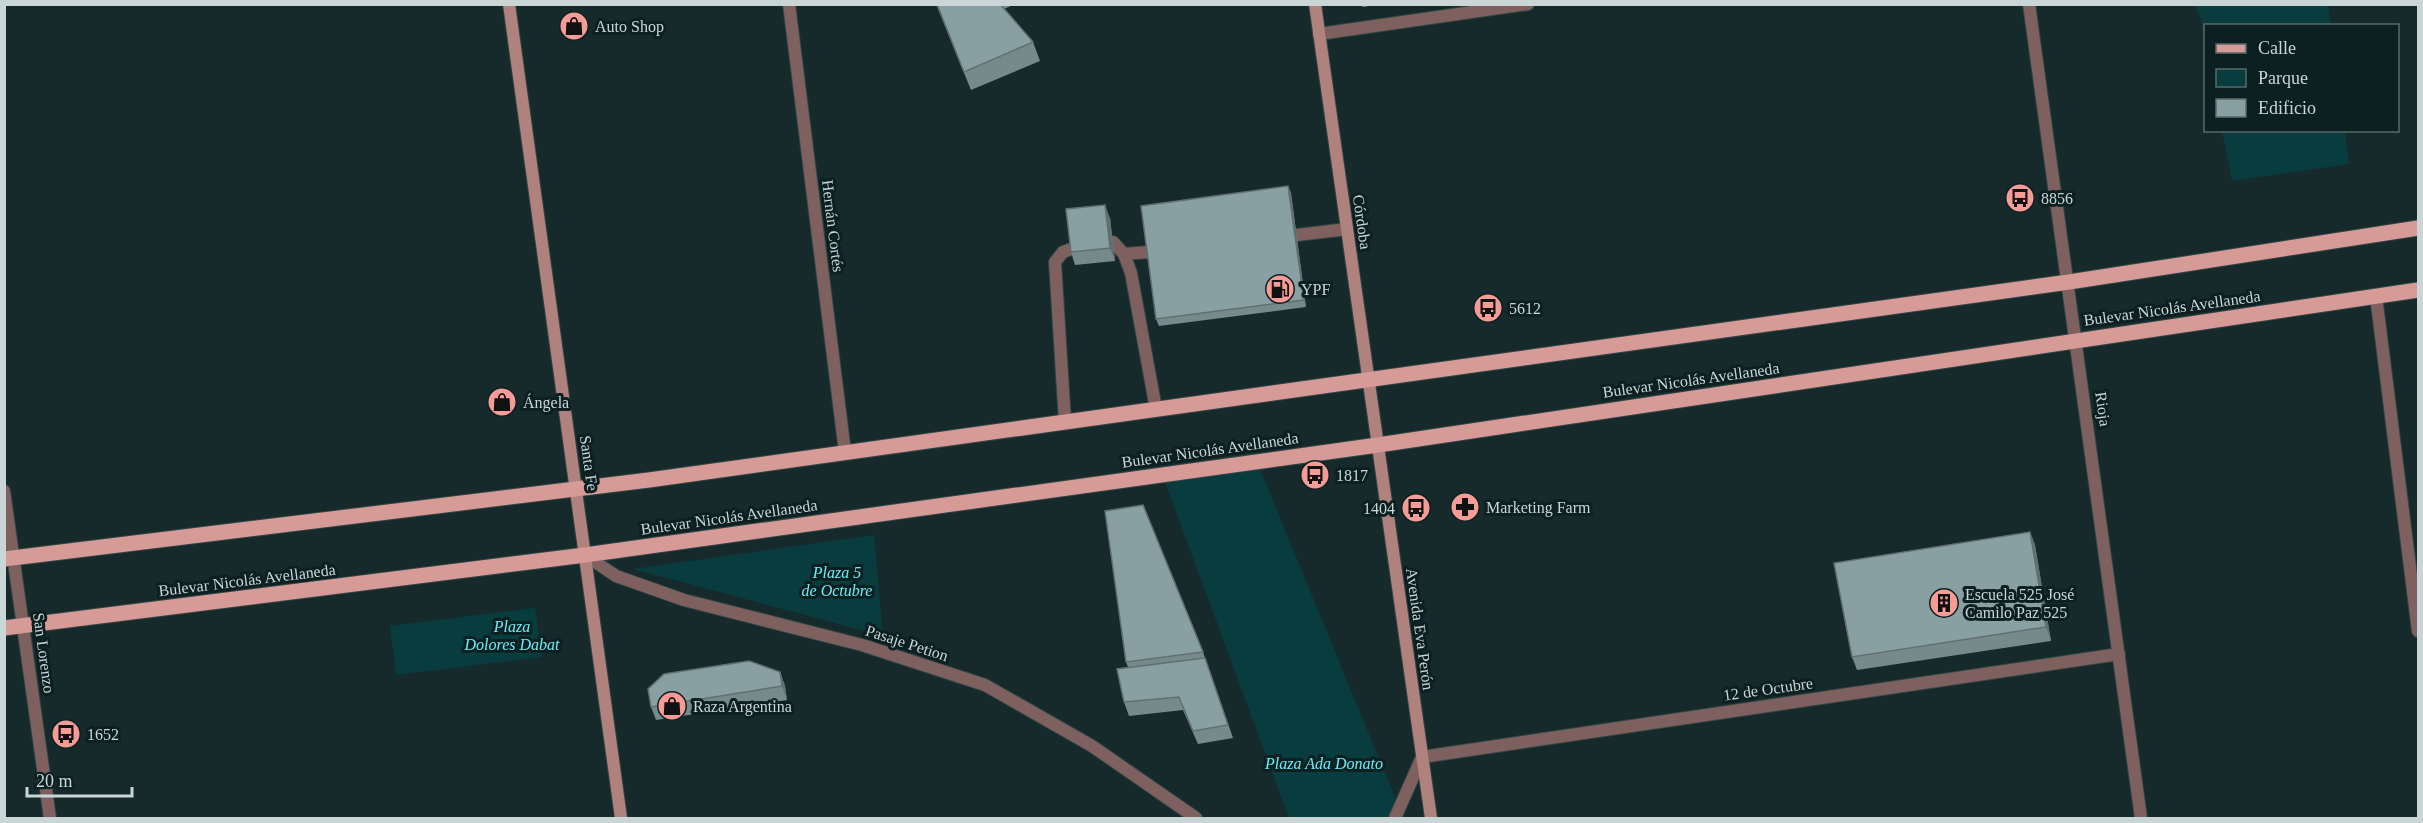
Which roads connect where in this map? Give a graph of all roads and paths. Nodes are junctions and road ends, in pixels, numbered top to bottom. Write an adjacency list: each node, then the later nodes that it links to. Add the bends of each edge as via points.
1 (508, 4): 23 (main road, Santa Fe)
2 (789, 4): 22 (street, Hernán Cortés)
3 (1314, 4): 6 (main road, Córdoba)
4 (1528, 4): 6 (street)
5 (2029, 4): 14 (street, Rioja)
6 (1318, 34): 8 (main road, Córdoba)
7 (2418, 228): 14 (main road)
8 (1347, 229): 9 (street); 18 (main road, Córdoba)
9 (1297, 236)
10 (1113, 242): 13 (street)
11 (1074, 248): 20 (street, via 1063,252 1055,262)
12 (1149, 252): 13 (street)
13 (1124, 254): 19 (street, via 1131,273)
14 (2069, 282): 17 (street, Rioja); 18 (main road)
15 (2418, 290): 16 (main road, Bulevar Nicolás Avellaneda)
16 (2376, 296): 17 (main road, Bulevar Nicolás Avellaneda); 29 (street)
17 (2077, 340): 21 (main road, Bulevar Nicolás Avellaneda); 30 (street, Rioja)
18 (1369, 379): 19 (main road); 21 (main road, Córdoba)
19 (1155, 409): 20 (main road)
20 (1065, 422): 22 (main road)
21 (1378, 444): 25 (main road, Bulevar Nicolás Avellaneda); 31 (main road, Avenida Eva Perón)
22 (845, 452): 23 (main road)
23 (576, 489): 25 (main road, Santa Fe); 26 (main road)
24 (4, 491): 26 (street, San Lorenzo)
25 (585, 555): 27 (main road, Bulevar Nicolás Avellaneda); 33 (main road, Santa Fe); 34 (street, Pasaje Petion, via 616,576 684,600 862,645 985,685 1092,746)
26 (9, 558): 27 (street, San Lorenzo)
27 (23, 626): 28 (main road, Bulevar Nicolás Avellaneda); 32 (street, San Lorenzo)
28 (4, 628)
29 (2418, 631)
30 (2119, 654): 31 (street, 12 de Octubre); 37 (street, Rioja)
31 (1422, 757): 35 (street); 36 (main road, Avenida Eva Perón)
32 (50, 819)
33 (621, 819)
34 (1196, 819)
35 (1395, 819)
36 (1431, 819)
37 (2141, 819)

